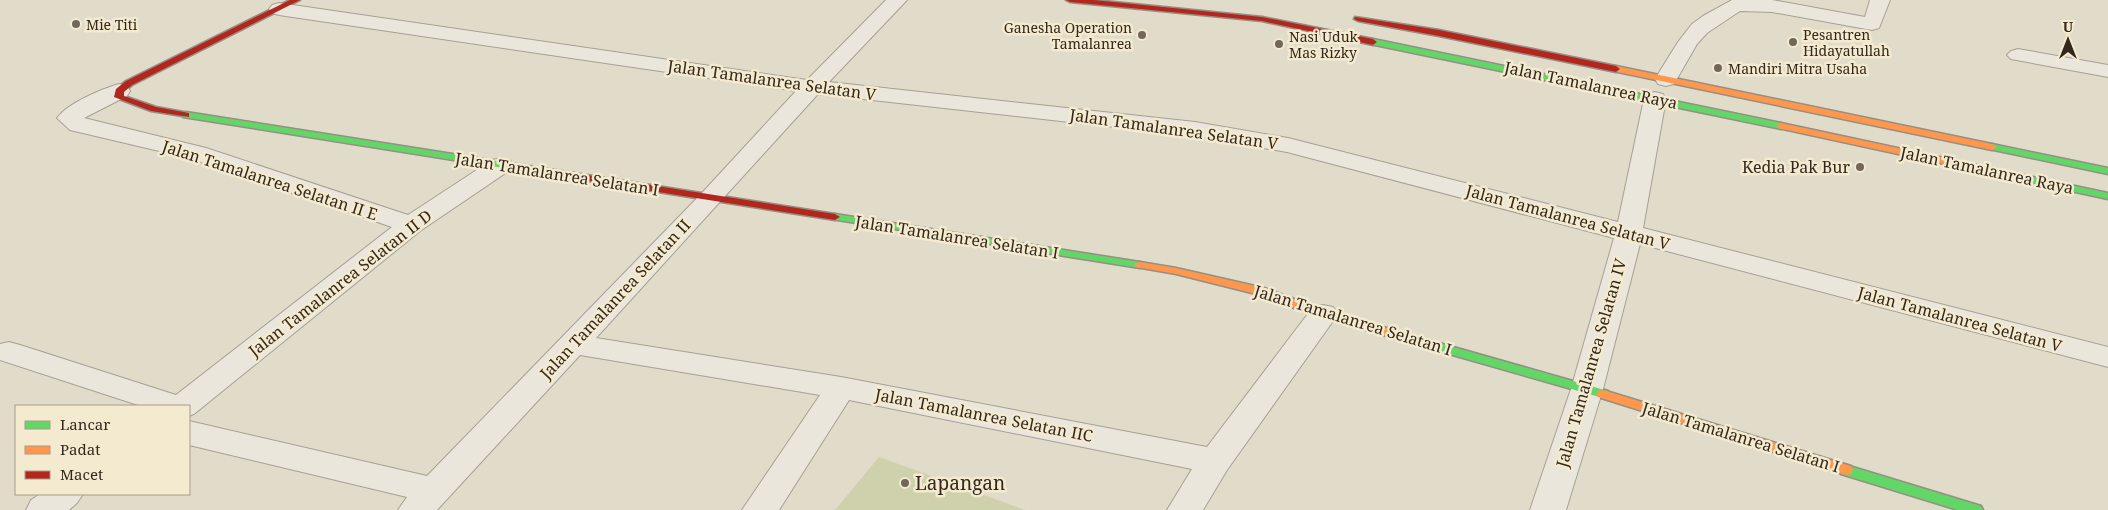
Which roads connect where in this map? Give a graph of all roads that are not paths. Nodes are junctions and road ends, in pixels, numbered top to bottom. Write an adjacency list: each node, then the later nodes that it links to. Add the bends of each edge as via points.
1 (897, 0): 8 (street, Jalan Tamalanrea Selatan II)
2 (1070, 0): 9 (street, Jalan Tamalanrea Raya, via 1262,19)
3 (1880, 0): 9 (street, Jalan Tamalanrea Selatan IV, via 1872,24 1772,6 1735,5 1732,11 1707,22 1690,40)
4 (288, 5): 8 (street, Jalan Tamalanrea Selatan V); 10 (street, via 129,83)
5 (1345, 17): 9 (street, Jalan Tamalanrea Raya, via 1439,33)
6 (2018, 55): 7 (street)
7 (2108, 71)
8 (812, 87): 14 (street, Jalan Tamalanrea Selatan II); 16 (street, Jalan Tamalanrea Selatan V, via 1250,137)
9 (1661, 89): 12 (street, Jalan Tamalanrea Raya); 13 (street, Jalan Tamalanrea Raya); 16 (street, Jalan Tamalanrea Selatan IV)
10 (119, 91): 11 (street, Jalan Tamalanrea Selatan I, via 119,97 154,110); 15 (street, Jalan Tamalanrea Selatan II E, via 68,118 78,125 197,154)
11 (501, 165): 14 (street, Jalan Tamalanrea Selatan I); 15 (street, Jalan Tamalanrea Selatan II D)
12 (2108, 171)
13 (2108, 196)
14 (710, 199): 17 (street, Jalan Tamalanrea Selatan I, via 1176,271 1260,291); 18 (street, Jalan Tamalanrea Selatan II)
15 (411, 225): 24 (street, Jalan Tamalanrea Selatan II D)
16 (1629, 233): 20 (street, Jalan Tamalanrea Selatan V); 22 (street, Jalan Tamalanrea Selatan IV)
17 (1323, 314): 22 (street, Jalan Tamalanrea Selatan I); 26 (street)
18 (572, 344): 21 (street, Jalan Tamalanrea Selatan IIC); 28 (street, Jalan Tamalanrea Selatan II)
19 (9, 352): 23 (street)
20 (2108, 358)
21 (841, 388): 26 (street, Jalan Tamalanrea Selatan IIC); 30 (street)
22 (1587, 389): 32 (street, Jalan Tamalanrea Selatan IV); 33 (street, Jalan Tamalanrea Selatan I)
23 (173, 405)
24 (184, 405)
25 (190, 433): 28 (street)
26 (1215, 460): 31 (street)
27 (65, 495): 29 (street)
28 (425, 500)
29 (44, 510)
30 (760, 510)
31 (1185, 510)
32 (1548, 510)
33 (1976, 510)

